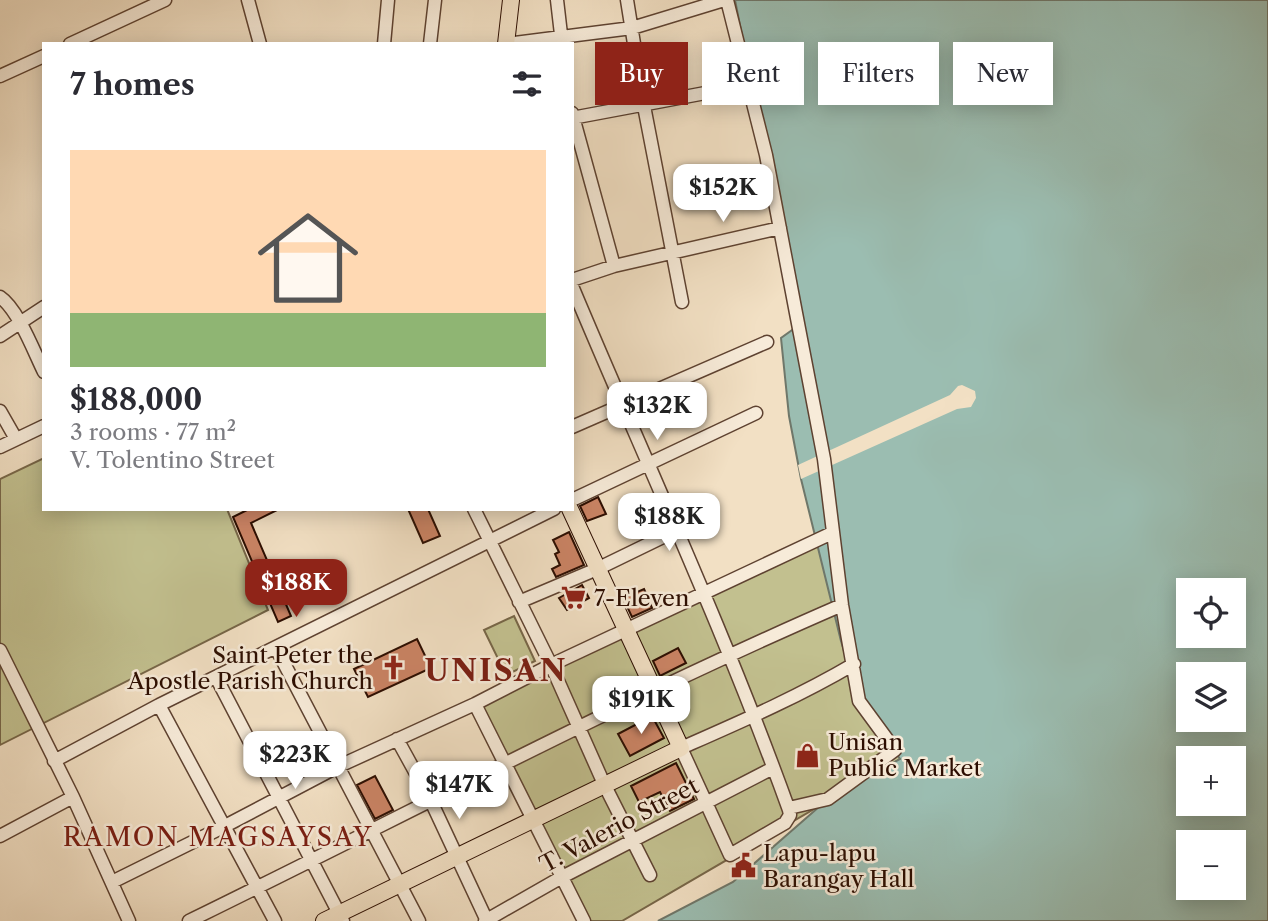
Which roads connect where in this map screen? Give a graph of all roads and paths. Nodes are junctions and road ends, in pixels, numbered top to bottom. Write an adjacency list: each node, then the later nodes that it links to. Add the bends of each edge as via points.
1 (165, 0): 11 (street)
2 (248, 0): 12 (street)
3 (388, 0): 13 (street)
4 (435, 0): 14 (street)
5 (510, 0): 15 (main road)
6 (557, 0): 10 (street)
7 (626, 0): 9 (street)
8 (725, 0): 9 (street); 17 (street)
9 (632, 28): 10 (street); 22 (street)
10 (562, 41): 16 (street)
11 (73, 42)
12 (259, 42)
13 (384, 42)
14 (430, 42)
15 (506, 42)
16 (543, 42)
17 (736, 42)
18 (42, 57): 19 (street)
19 (0, 76)
20 (702, 94): 22 (street)
21 (753, 105): 25 (street)
22 (644, 106): 23 (street); 26 (street)
23 (574, 116)
24 (574, 123): 27 (street)
25 (780, 228): 26 (street); 51 (street, via 824,458)
26 (672, 252): 27 (street); 31 (street)
27 (614, 266): 28 (street)
28 (574, 279)
29 (574, 291): 37 (street)
30 (0, 297): 33 (street)
31 (682, 302)
32 (42, 308): 33 (street)
33 (19, 322): 34 (street); 36 (street)
34 (0, 336)
35 (767, 342): 37 (street)
36 (42, 368)
37 (622, 405): 41 (street); 44 (street)
38 (0, 411): 42 (street)
39 (756, 413): 44 (street)
40 (42, 426): 42 (street)
41 (574, 426)
42 (16, 439): 43 (street)
43 (0, 447)
44 (648, 466): 45 (street); 50 (street)
45 (574, 499)
46 (475, 511): 52 (street)
47 (550, 511): 52 (street)
48 (571, 511): 53 (main road)
49 (708, 514): 50 (street)
50 (677, 530): 53 (street); 54 (street)
51 (832, 533): 54 (street); 56 (street)
52 (488, 541): 55 (street); 58 (street)
53 (597, 569): 55 (street); 57 (main road)
54 (705, 594): 57 (street); 60 (street)
55 (519, 602): 62 (street)
56 (842, 605): 60 (street); 61 (street)
57 (626, 631): 62 (street); 64 (main road)
58 (276, 648): 63 (street); 73 (street)
59 (0, 650): 71 (street)
60 (729, 654): 64 (street); 67 (street)
61 (854, 664): 67 (street); 80 (street, via 859,701 895,750 828,799)
62 (551, 665): 65 (street); 68 (street)
63 (216, 677): 66 (street); 76 (street)
64 (653, 691): 68 (street); 70 (main road)
65 (475, 704): 69 (street); 72 (street)
66 (159, 705): 71 (street); 82 (street)
67 (753, 717): 70 (street); 74 (street)
68 (579, 726): 72 (street); 75 (street)
69 (397, 739): 73 (street); 78 (street)
70 (681, 748): 75 (main road); 79 (street)
71 (54, 761): 77 (street)
72 (505, 763): 78 (street); 81 (street)
73 (337, 767): 76 (street); 83 (street)
74 (773, 768): 79 (street, T. Valerio Street); 80 (street)
75 (604, 784): 81 (main road); 85 (street)
76 (279, 796): 82 (street); 87 (street)
77 (73, 797): 84 (street); 90 (street)
78 (430, 799): 83 (street); 86 (street)
79 (706, 802): 80 (street, via 730,855 785,823); 85 (street, T. Valerio Street)
80 (789, 812)
81 (532, 819): 86 (main road); 89 (street)
82 (225, 826): 90 (street); 92 (street)
83 (371, 829): 87 (street); 91 (street)
84 (0, 836)
85 (633, 841): 88 (street); 89 (street, T. Valerio Street)
86 (456, 856): 91 (main road); 99 (street)
87 (313, 860): 92 (street); 93 (street)
88 (650, 875)
89 (562, 877): 99 (street, T. Valerio Street); 100 (street)
90 (112, 882): 94 (street)
91 (401, 884): 93 (main road); 98 (street)
92 (257, 887): 95 (street); 96 (street)
93 (342, 917): 97 (main road)
94 (130, 921)
95 (189, 921)
96 (275, 921)
97 (324, 921)
98 (419, 921)
99 (486, 921)
100 (584, 921)

